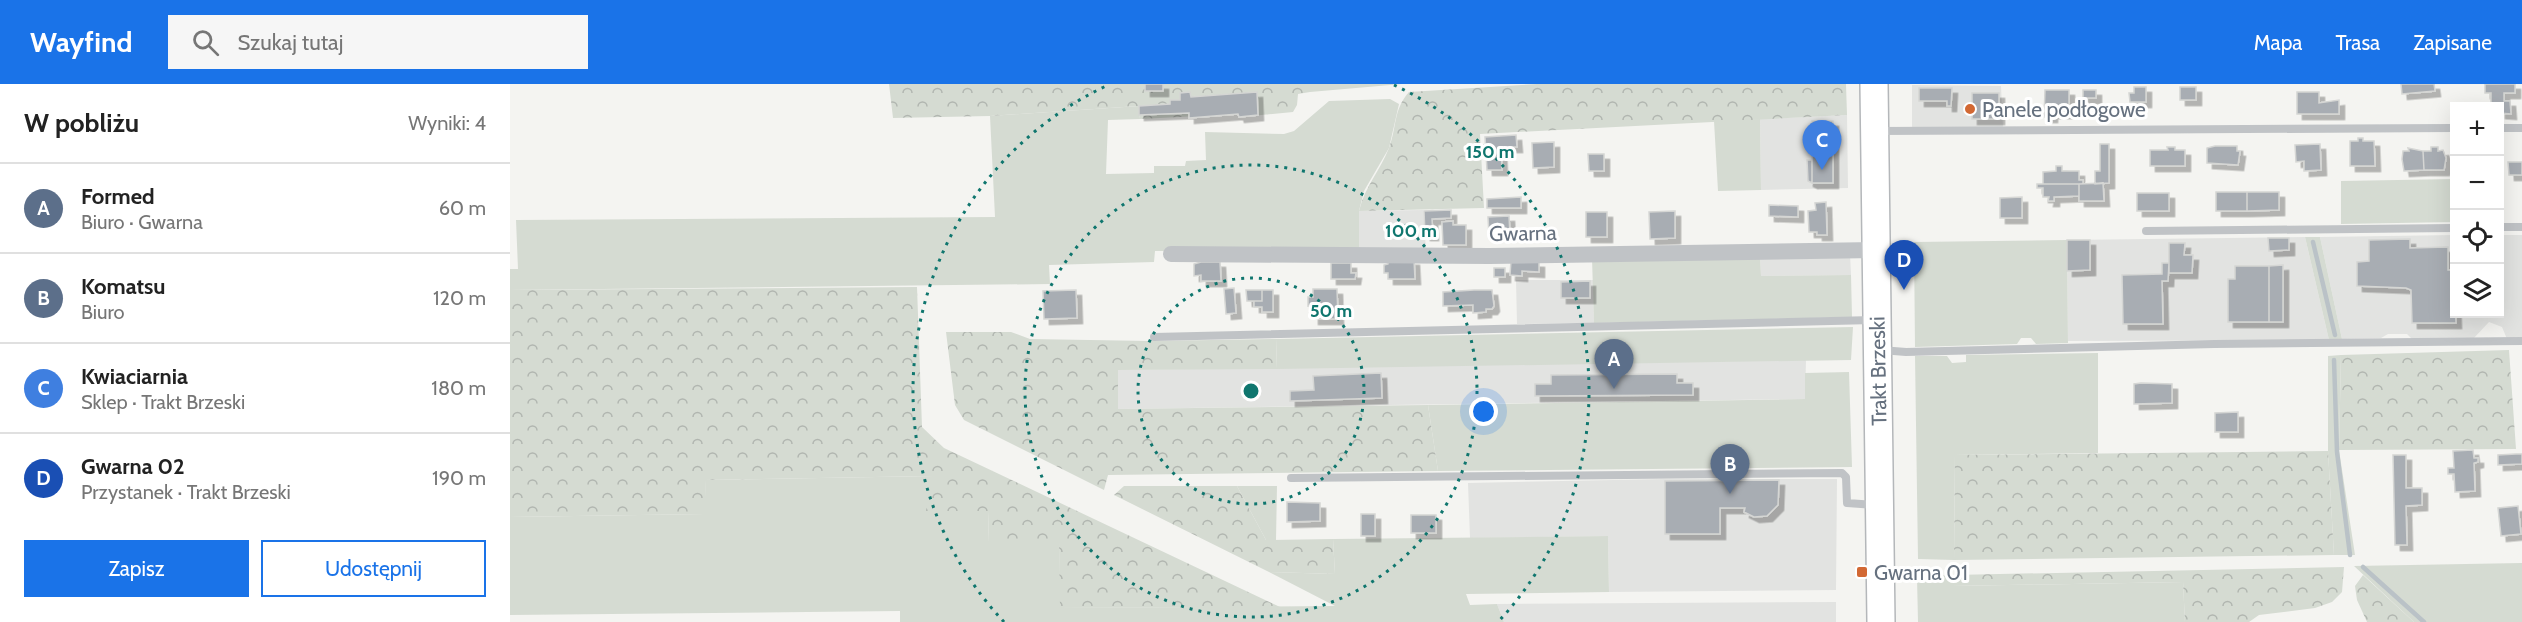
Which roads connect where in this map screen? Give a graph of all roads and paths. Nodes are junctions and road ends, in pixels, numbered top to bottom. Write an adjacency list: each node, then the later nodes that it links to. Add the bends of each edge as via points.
1 (1874, 84): 5 (main road, Trakt Brzeski)
2 (2450, 128): 5 (lane)
3 (2504, 128): 4 (lane)
4 (2522, 128)
5 (1875, 131): 10 (main road, Trakt Brzeski)
6 (2504, 227): 7 (lane)
7 (2522, 227)
8 (2450, 228): 9 (lane)
9 (2146, 231)
10 (1876, 250): 11 (street, Gwarna, via 1489,256); 12 (main road, Trakt Brzeski)
11 (1171, 254)
12 (1877, 320): 13 (lane); 15 (main road, Trakt Brzeski)
13 (1154, 337)
14 (2522, 341): 15 (lane)
15 (1877, 350): 17 (main road, Trakt Brzeski)
16 (1291, 478): 17 (lane, via 1842,473 1846,477 1847,503)
17 (1879, 505): 18 (main road, Trakt Brzeski)
18 (1881, 622)

